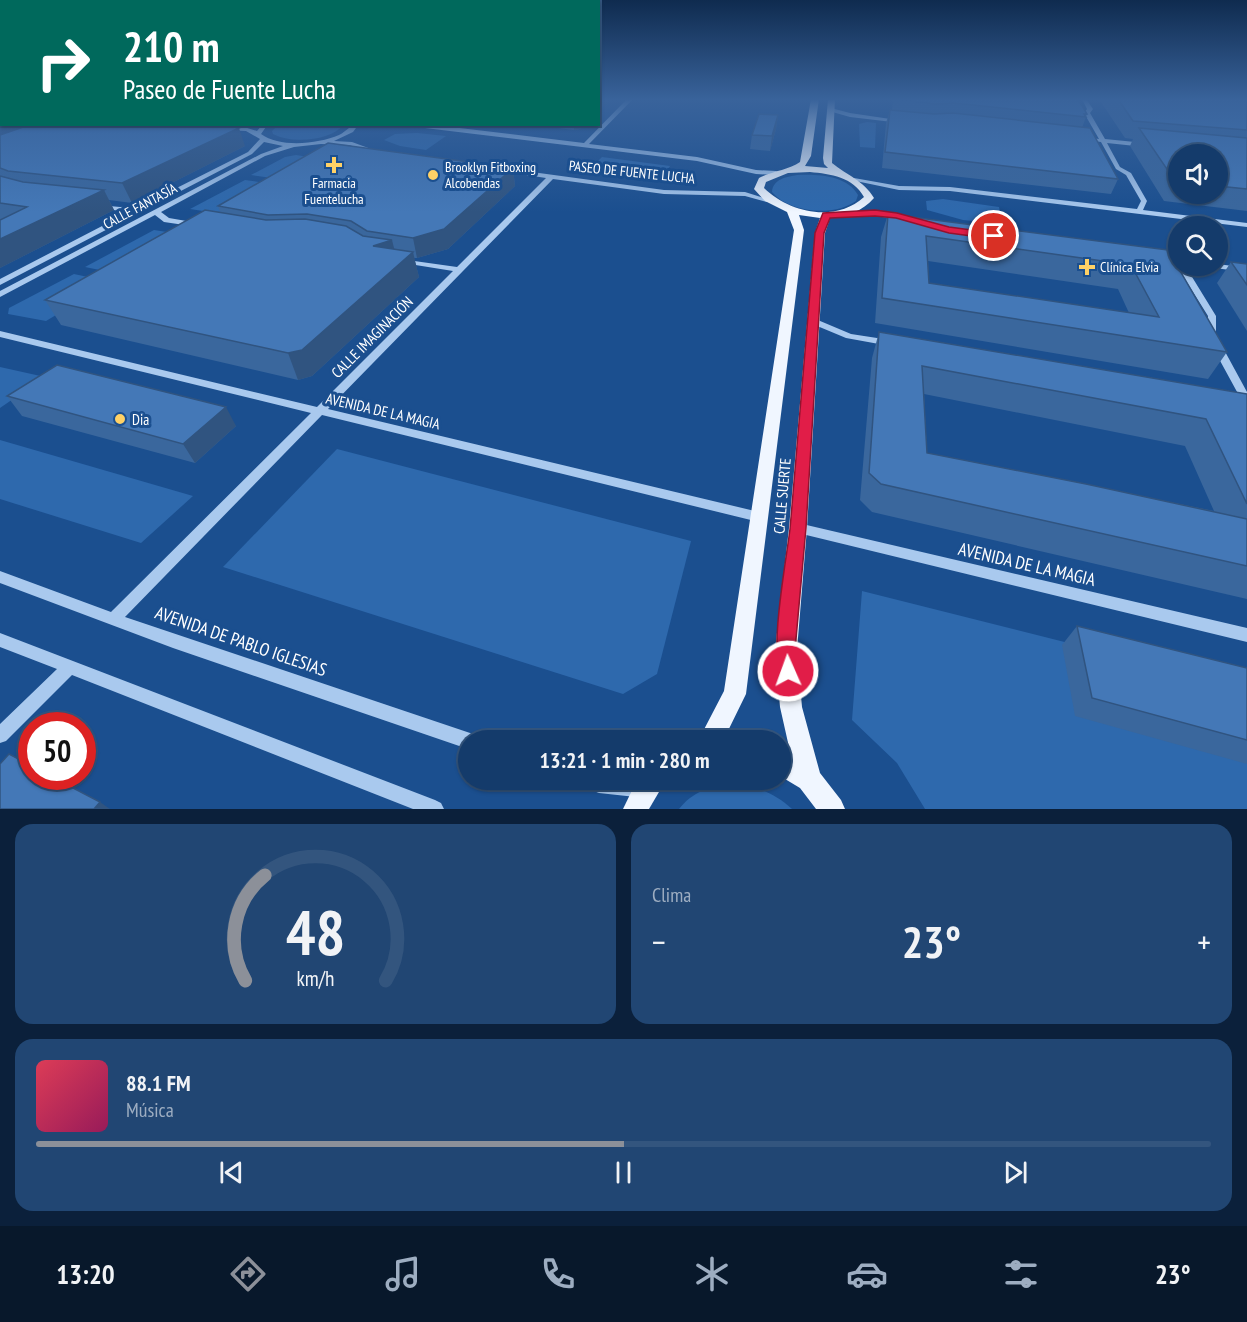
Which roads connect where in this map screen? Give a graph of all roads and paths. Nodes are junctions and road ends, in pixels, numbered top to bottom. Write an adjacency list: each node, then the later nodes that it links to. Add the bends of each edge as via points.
1 (260, 137): 11 (street); 23 (street, CALLE FANTASÍA, via 250,153)
2 (334, 137): 10 (street)
3 (515, 137): 12 (street, PASEO DE FUENTE LUCHA)
4 (593, 137): 12 (street)
5 (810, 137): 16 (main road, via 807,156)
6 (830, 137): 18 (main road, via 828,164)
7 (1101, 137): 9 (street)
8 (1079, 138): 9 (street)
9 (1103, 141): 13 (street); 26 (street, via 1144,201)
10 (318, 142): 11 (street); 14 (street, via 350,143)
11 (293, 145): 25 (street, CALLE FANTASÍA, via 263,155)
12 (585, 145): 17 (street, PASEO DE FUENTE LUCHA)
13 (1155, 146)
14 (390, 155)
15 (490, 169): 19 (street, PASEO DE FUENTE LUCHA)
16 (796, 169): 17 (main road); 18 (main road)
17 (776, 173): 21 (main road, via 762,180 759,189)
18 (841, 175): 20 (main road)
19 (551, 177): 21 (street, PASEO DE FUENTE LUCHA, via 664,192 745,194); 36 (street, CALLE IMAGINACIÓN)
20 (854, 180): 26 (street); 27 (main road, via 866,189 869,198 862,207)
21 (767, 200): 24 (main road)
22 (91, 204): 23 (street)
23 (142, 208): 39 (street, CALLE FANTASÍA)
24 (792, 211): 28 (main road); 46 (main road, CALLE SUERTE, via 799,230)
25 (156, 212): 31 (street, via 168,220); 40 (street, CALLE FANTASÍA)
26 (1139, 212): 30 (street)
27 (846, 213): 28 (main road); 29 (street)
28 (826, 215): 41 (main road, CALLE SUERTE, via 820,233)
29 (907, 218)
30 (1247, 225)
31 (207, 227)
32 (392, 259): 36 (street)
33 (1168, 260): 34 (street, via 1155,258)
34 (1168, 265)
35 (1228, 268): 37 (street)
36 (459, 270): 45 (street, CALLE IMAGINACIÓN)
37 (1247, 270)
38 (1187, 276): 44 (street, via 1212,316 1211,335)
39 (0, 282)
40 (0, 294)
41 (813, 321): 43 (street, via 849,336); 47 (main road, CALLE SUERTE)
42 (0, 334): 45 (street, AVENIDA DE LA MAGIA)
43 (907, 346)
44 (1244, 402)
45 (318, 412): 46 (street, AVENIDA DE LA MAGIA); 49 (street, CALLE IMAGINACIÓN)
46 (759, 517): 53 (main road, CALLE SUERTE, via 735,694)
47 (798, 528): 50 (street, AVENIDA DE LA MAGIA); 57 (main road, CALLE SUERTE, via 786,650 791,707)
48 (0, 577): 49 (street, AVENIDA DE PABLO IGLESIAS)
49 (113, 619): 55 (street, AVENIDA DE PABLO IGLESIAS)
50 (1247, 635)
51 (0, 640): 52 (street)
52 (70, 667): 54 (street); 60 (street)
53 (716, 730)
54 (0, 735)
55 (458, 737)
56 (791, 768): 57 (main road)
57 (809, 779): 61 (main road)
58 (630, 790): 59 (street)
59 (645, 793)
60 (435, 809)
61 (832, 809)

